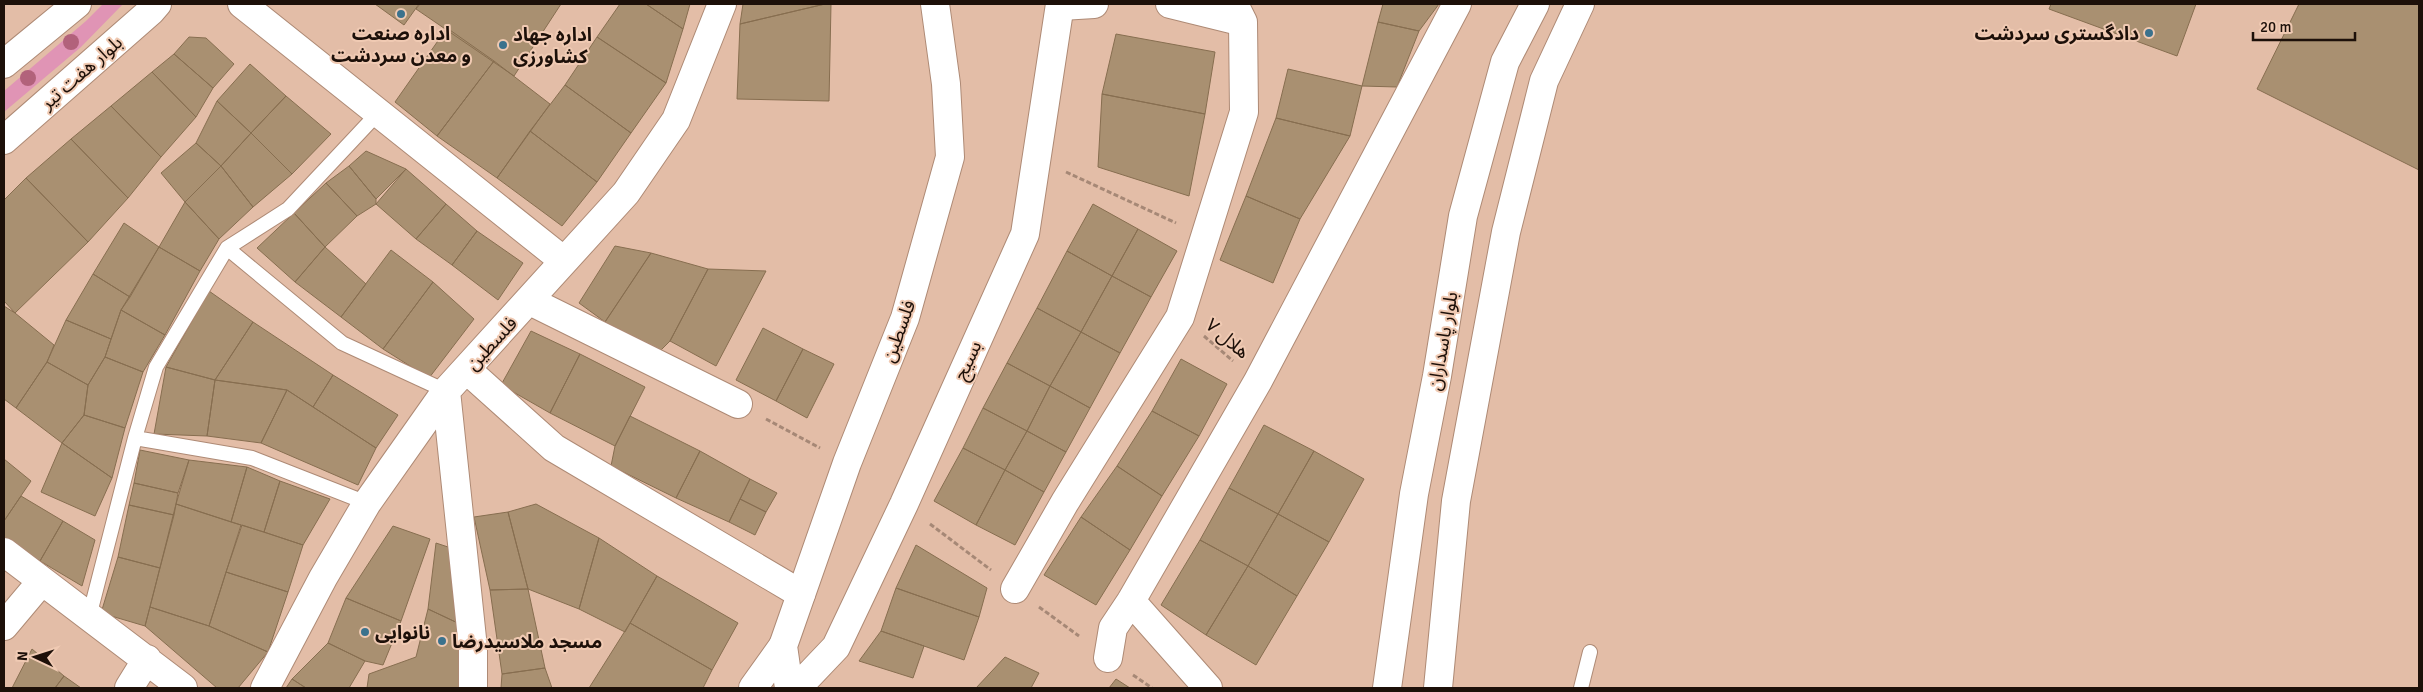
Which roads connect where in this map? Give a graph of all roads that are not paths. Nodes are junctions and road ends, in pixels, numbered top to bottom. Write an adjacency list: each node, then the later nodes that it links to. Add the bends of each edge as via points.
1 (76, 4): 13 (street)
2 (156, 4): 15 (street, بلوار هفت تیر)
3 (242, 4): 14 (street)
4 (722, 4): 17 (street, فلسطین, via 676,120 626,194)
5 (935, 4): 31 (street, فلسطین, via 946,84 950,157 905,318 847,463)
6 (1094, 4): 11 (street)
7 (1170, 4): 12 (street)
8 (1458, 4): 32 (street, via 1258,382)
9 (1535, 4): 20 (street, بلوار پاسداران, via 1505,62 1463,216)
10 (1580, 4): 21 (street, via 1544,81 1506,232)
11 (1060, 5): 45 (street, بسیج, via 1025,234 904,504 836,646)
12 (1238, 13): 30 (street, via 1244,112 1180,317 1065,502)
13 (4, 64)
14 (378, 113): 16 (lane, via 288,209); 17 (street)
15 (4, 140)
16 (227, 248): 22 (lane, via 342,343); 24 (lane, via 156,367)
17 (564, 261): 18 (street, فلسطین)
18 (530, 301): 19 (street, فلسطین); 23 (street)
19 (466, 369): 22 (street, فلسطین); 31 (street, via 554,448)
20 (1437, 376): 21 (street, via 1455,391); 25 (street, بلوار پاسداران)
21 (1477, 385): 26 (street)
22 (446, 392): 27 (street, فلسطین); 42 (street, via 473,648)
23 (738, 404)
24 (135, 438): 27 (lane, via 252,458); 33 (lane)
25 (1414, 494): 26 (street, via 1438,485); 47 (street, بلوار پاسداران)
26 (1456, 501): 48 (street)
27 (367, 503): 41 (street, فلسطین)
28 (4, 552): 29 (street)
29 (41, 582): 33 (street); 34 (street)
30 (1015, 590)
31 (801, 594): 35 (street, فلسطین)
32 (1131, 601): 37 (street, via 1113,628); 46 (street)
33 (89, 618): 38 (street)
34 (4, 626)
35 (783, 646): 43 (street); 44 (street)
36 (1590, 652): 49 (lane)
37 (1108, 658)
38 (147, 659): 39 (street); 40 (street)
39 (129, 688)
40 (183, 688)
41 (265, 688)
42 (473, 688)
43 (752, 688)
44 (789, 688)
45 (797, 688)
46 (1208, 688)
47 (1387, 688)
48 (1438, 688)
49 (1581, 688)

